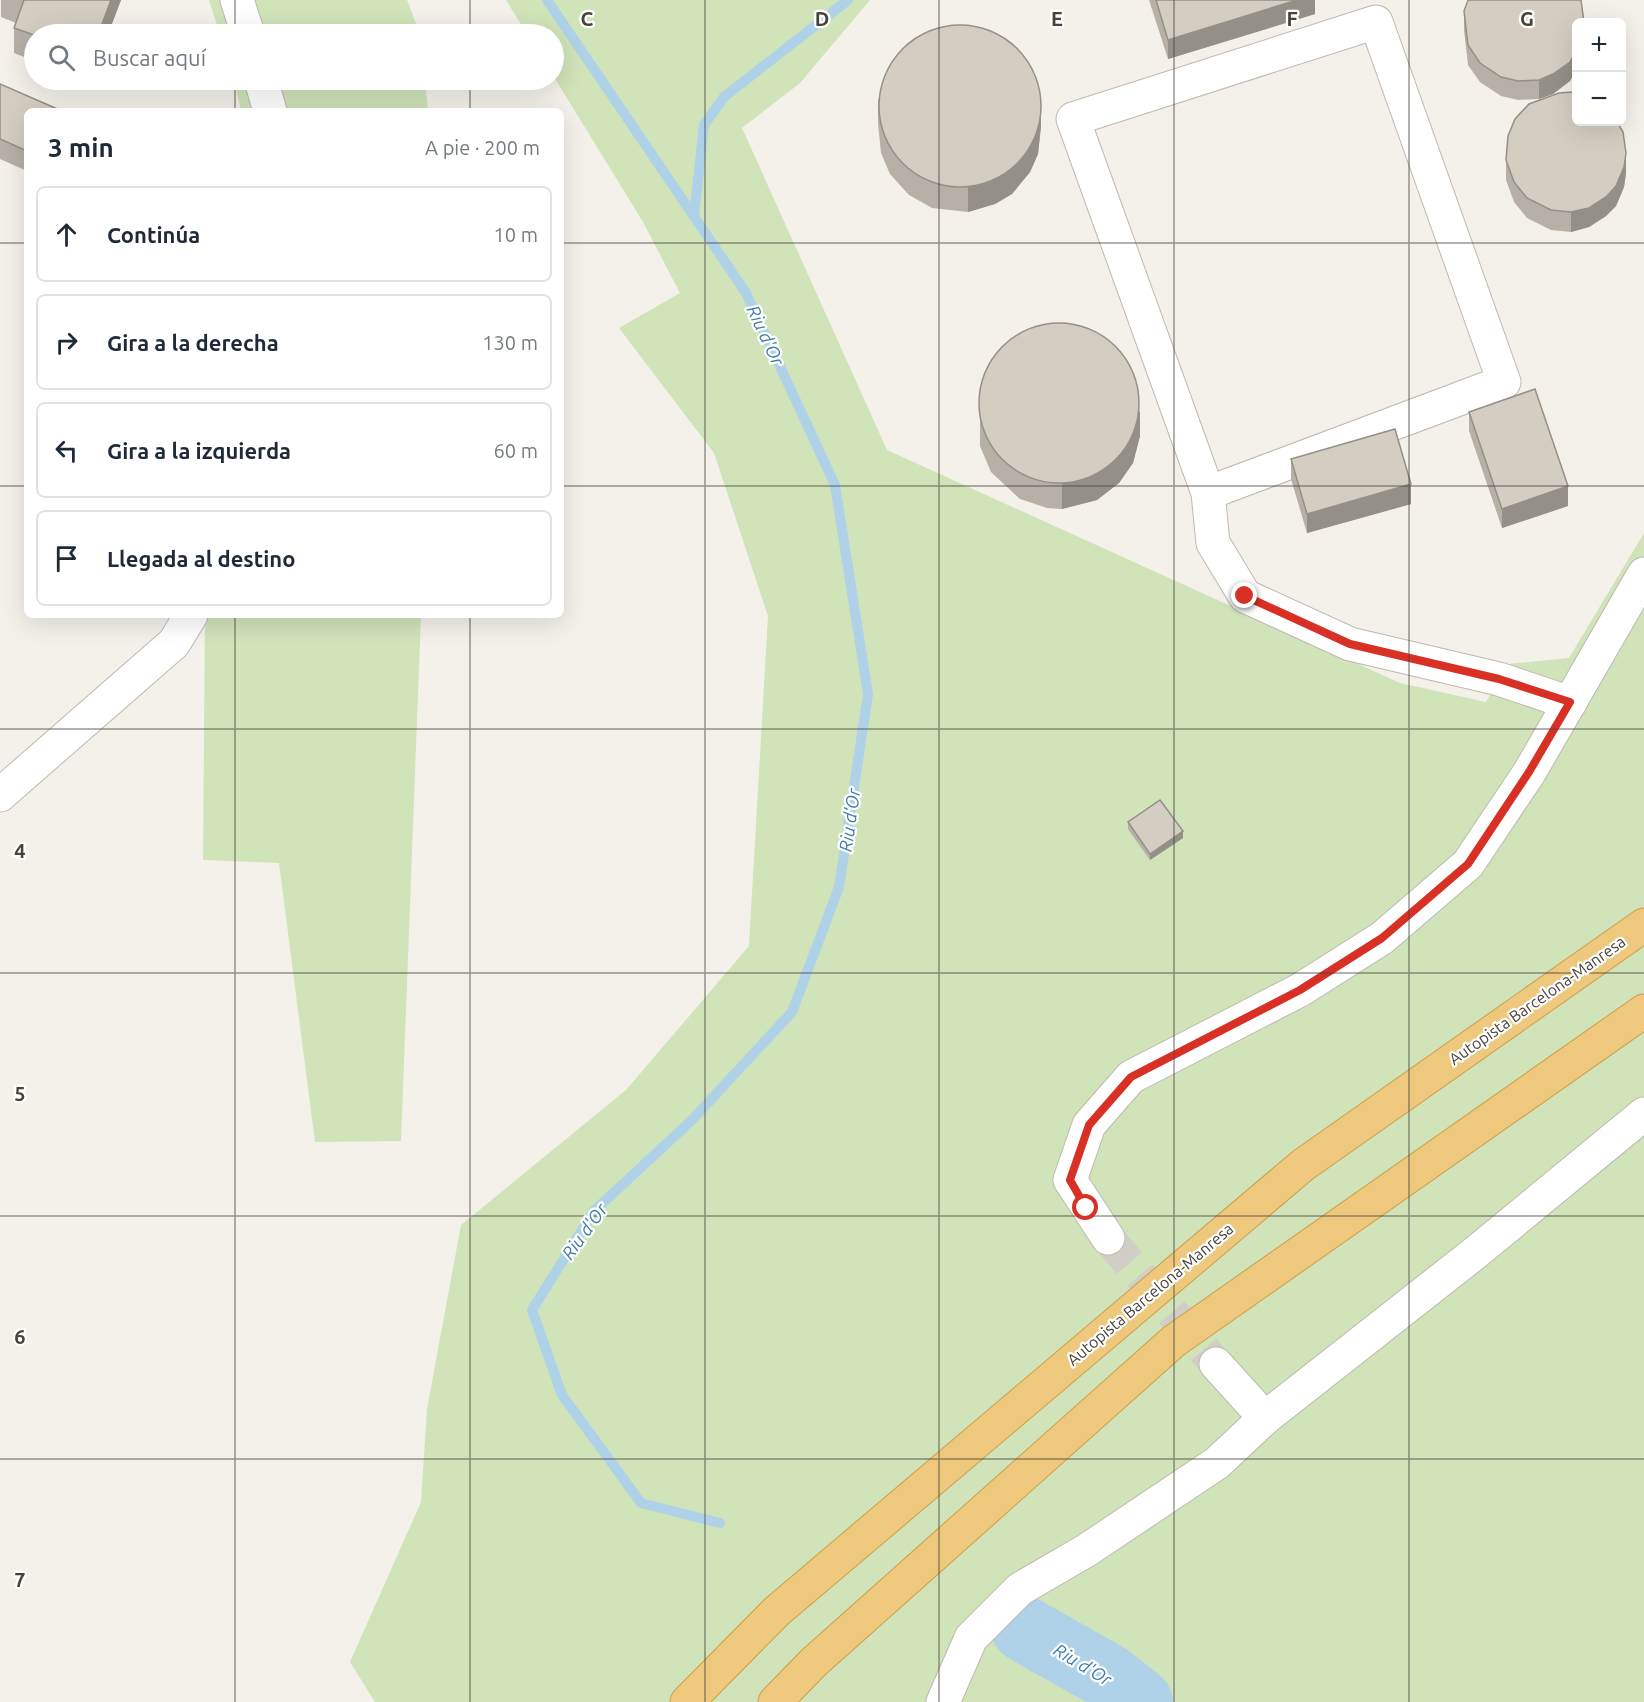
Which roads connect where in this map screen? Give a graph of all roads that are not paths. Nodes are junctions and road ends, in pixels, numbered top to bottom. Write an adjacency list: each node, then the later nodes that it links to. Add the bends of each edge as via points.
1 (237, 0): 2 (street)
2 (245, 24)
3 (264, 90): 4 (street)
4 (269, 108)
5 (1208, 493): 5 (street, via 1504,382 1376,22 1073,119); 8 (street, via 1214,543 1245,596 1350,644 1499,679)
6 (1644, 574): 8 (street)
7 (189, 618): 9 (street, via 174,644)
8 (1570, 702): 13 (street, via 1468,864 1382,938 1300,990 1131,1077 1089,1125 1070,1180)
9 (0, 795)
10 (1644, 925): 16 (highway, Autopista Barcelona-Manresa, via 1303,1165 777,1611)
11 (1644, 1011): 17 (highway, via 1174,1341 814,1662)
12 (1644, 1114): 15 (street)
13 (1108, 1238)
14 (1216, 1364): 15 (street)
15 (1265, 1418): 18 (street, via 1217,1464 1087,1551 1020,1589 971,1638)
16 (687, 1702)
17 (775, 1702)
18 (943, 1702)

